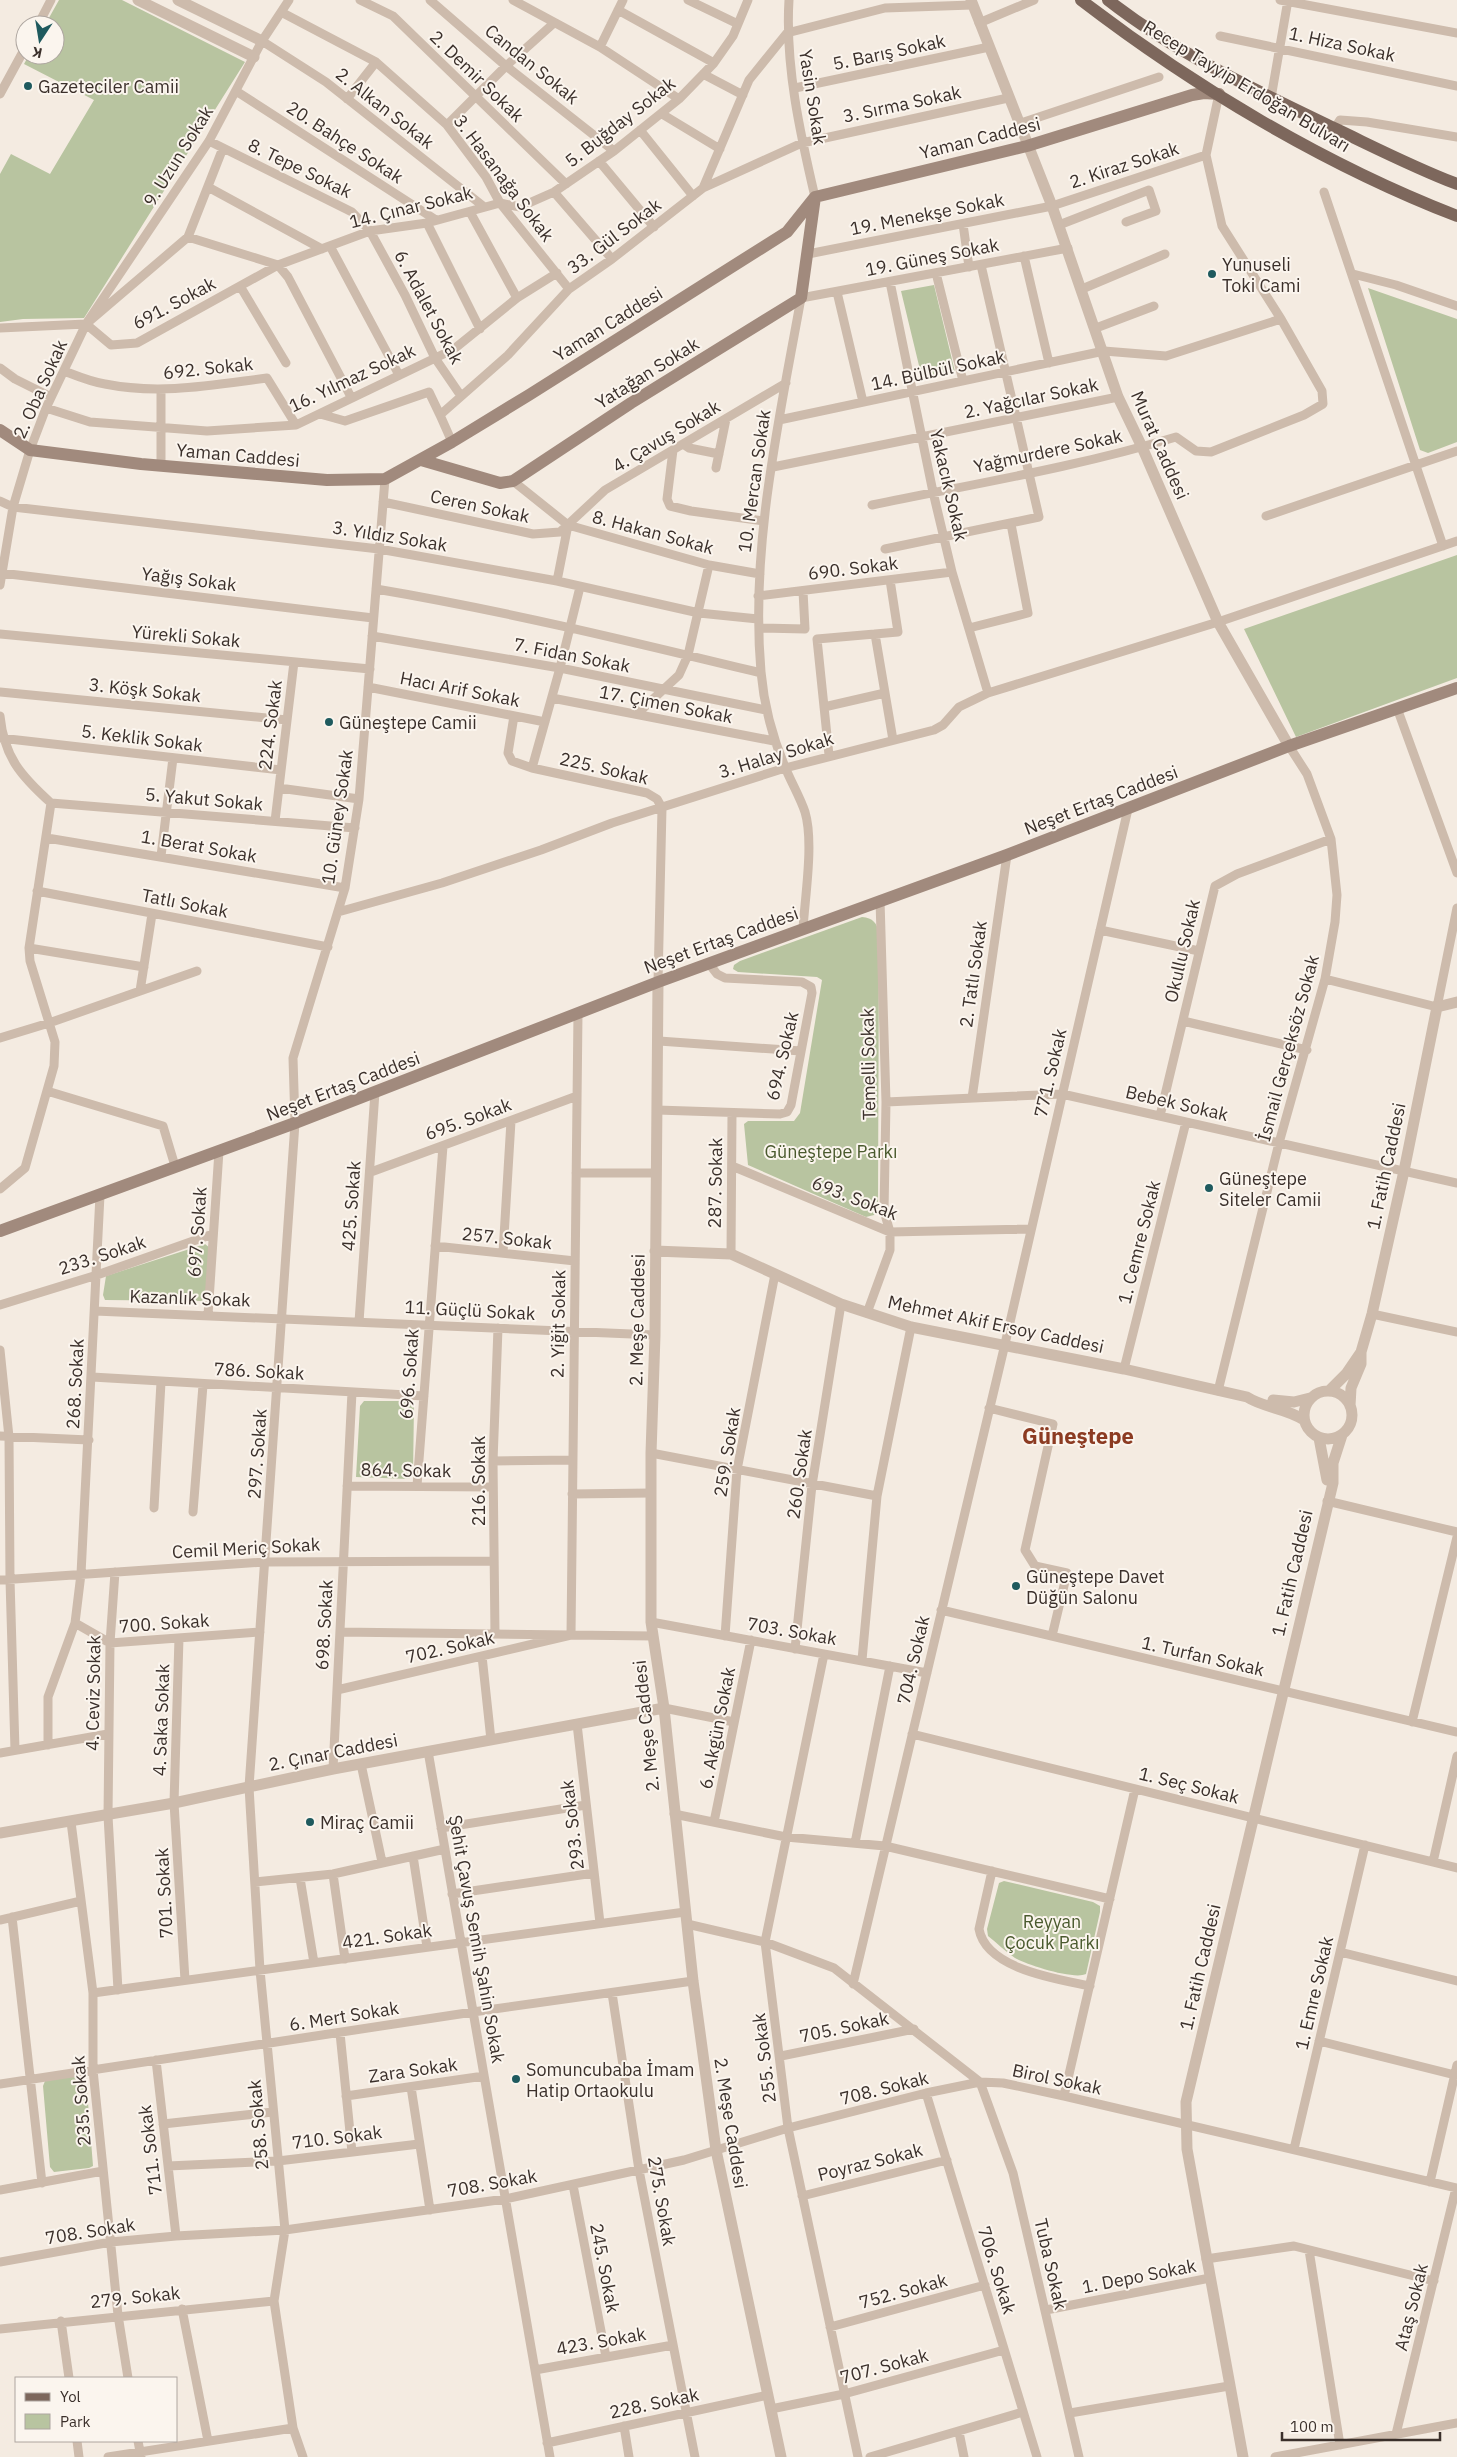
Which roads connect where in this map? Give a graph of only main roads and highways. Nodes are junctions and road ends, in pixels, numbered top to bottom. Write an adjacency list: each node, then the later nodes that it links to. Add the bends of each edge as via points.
1 (1081, 0): 3 (main road, Recep Tayyip Erdoğan Bulvarı, via 1169,64)
2 (1108, 1): 4 (main road, Recep Tayyip Erdoğan Bulvarı, via 1202,62 1398,159)
3 (1219, 94): 5 (main road, Yaman Caddesi, via 1192,95 1027,146); 6 (main road, Recep Tayyip Erdoğan Bulvarı, via 1311,148)
4 (1457, 184)
5 (815, 197): 7 (main road, 10. Mercan Sokak); 9 (main road, Yaman Caddesi, via 787,232)
6 (1457, 216)
7 (801, 298): 9 (main road, Yatağan Sokak, via 631,403 513,481 500,483)
8 (0, 430): 9 (main road, Yaman Caddesi, via 30,450 161,466 327,480 385,479)
9 (421, 460)
10 (1457, 688): 11 (main road, Neşet Ertaş Caddesi, via 1289,746 1007,855 658,982 295,1123)
11 (0, 1231)

